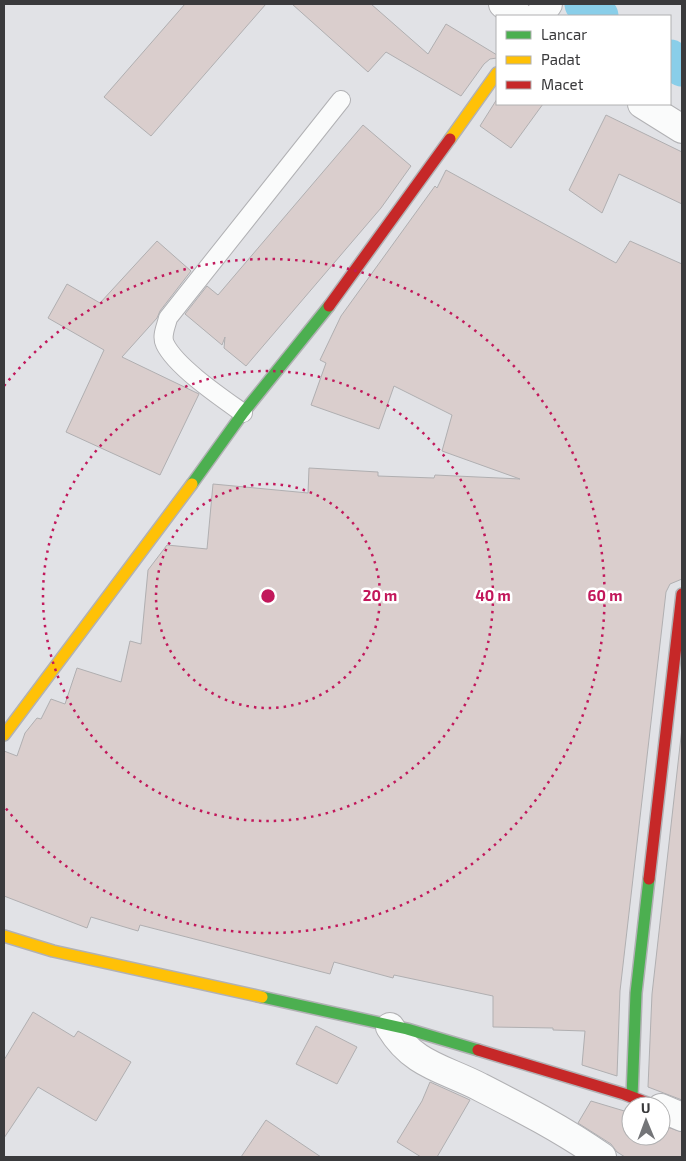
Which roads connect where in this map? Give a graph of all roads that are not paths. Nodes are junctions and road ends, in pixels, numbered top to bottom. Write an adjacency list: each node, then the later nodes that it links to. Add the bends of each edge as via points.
1 (503, 4): 3 (street)
2 (548, 4): 4 (street)
3 (518, 15)
4 (540, 15)
5 (496, 74): 9 (street, via 331,303)
6 (341, 100): 9 (lane, via 168,318 163,335 165,345 191,375)
7 (644, 105): 8 (street)
8 (682, 129)
9 (243, 413): 11 (street)
10 (682, 594): 15 (street, via 636,993)
11 (4, 735)
12 (4, 936): 13 (street, via 53,951)
13 (390, 1027): 14 (street, via 407,1029); 16 (street, via 413,1056 479,1086)
14 (629, 1096)
15 (632, 1096)
16 (602, 1157)

